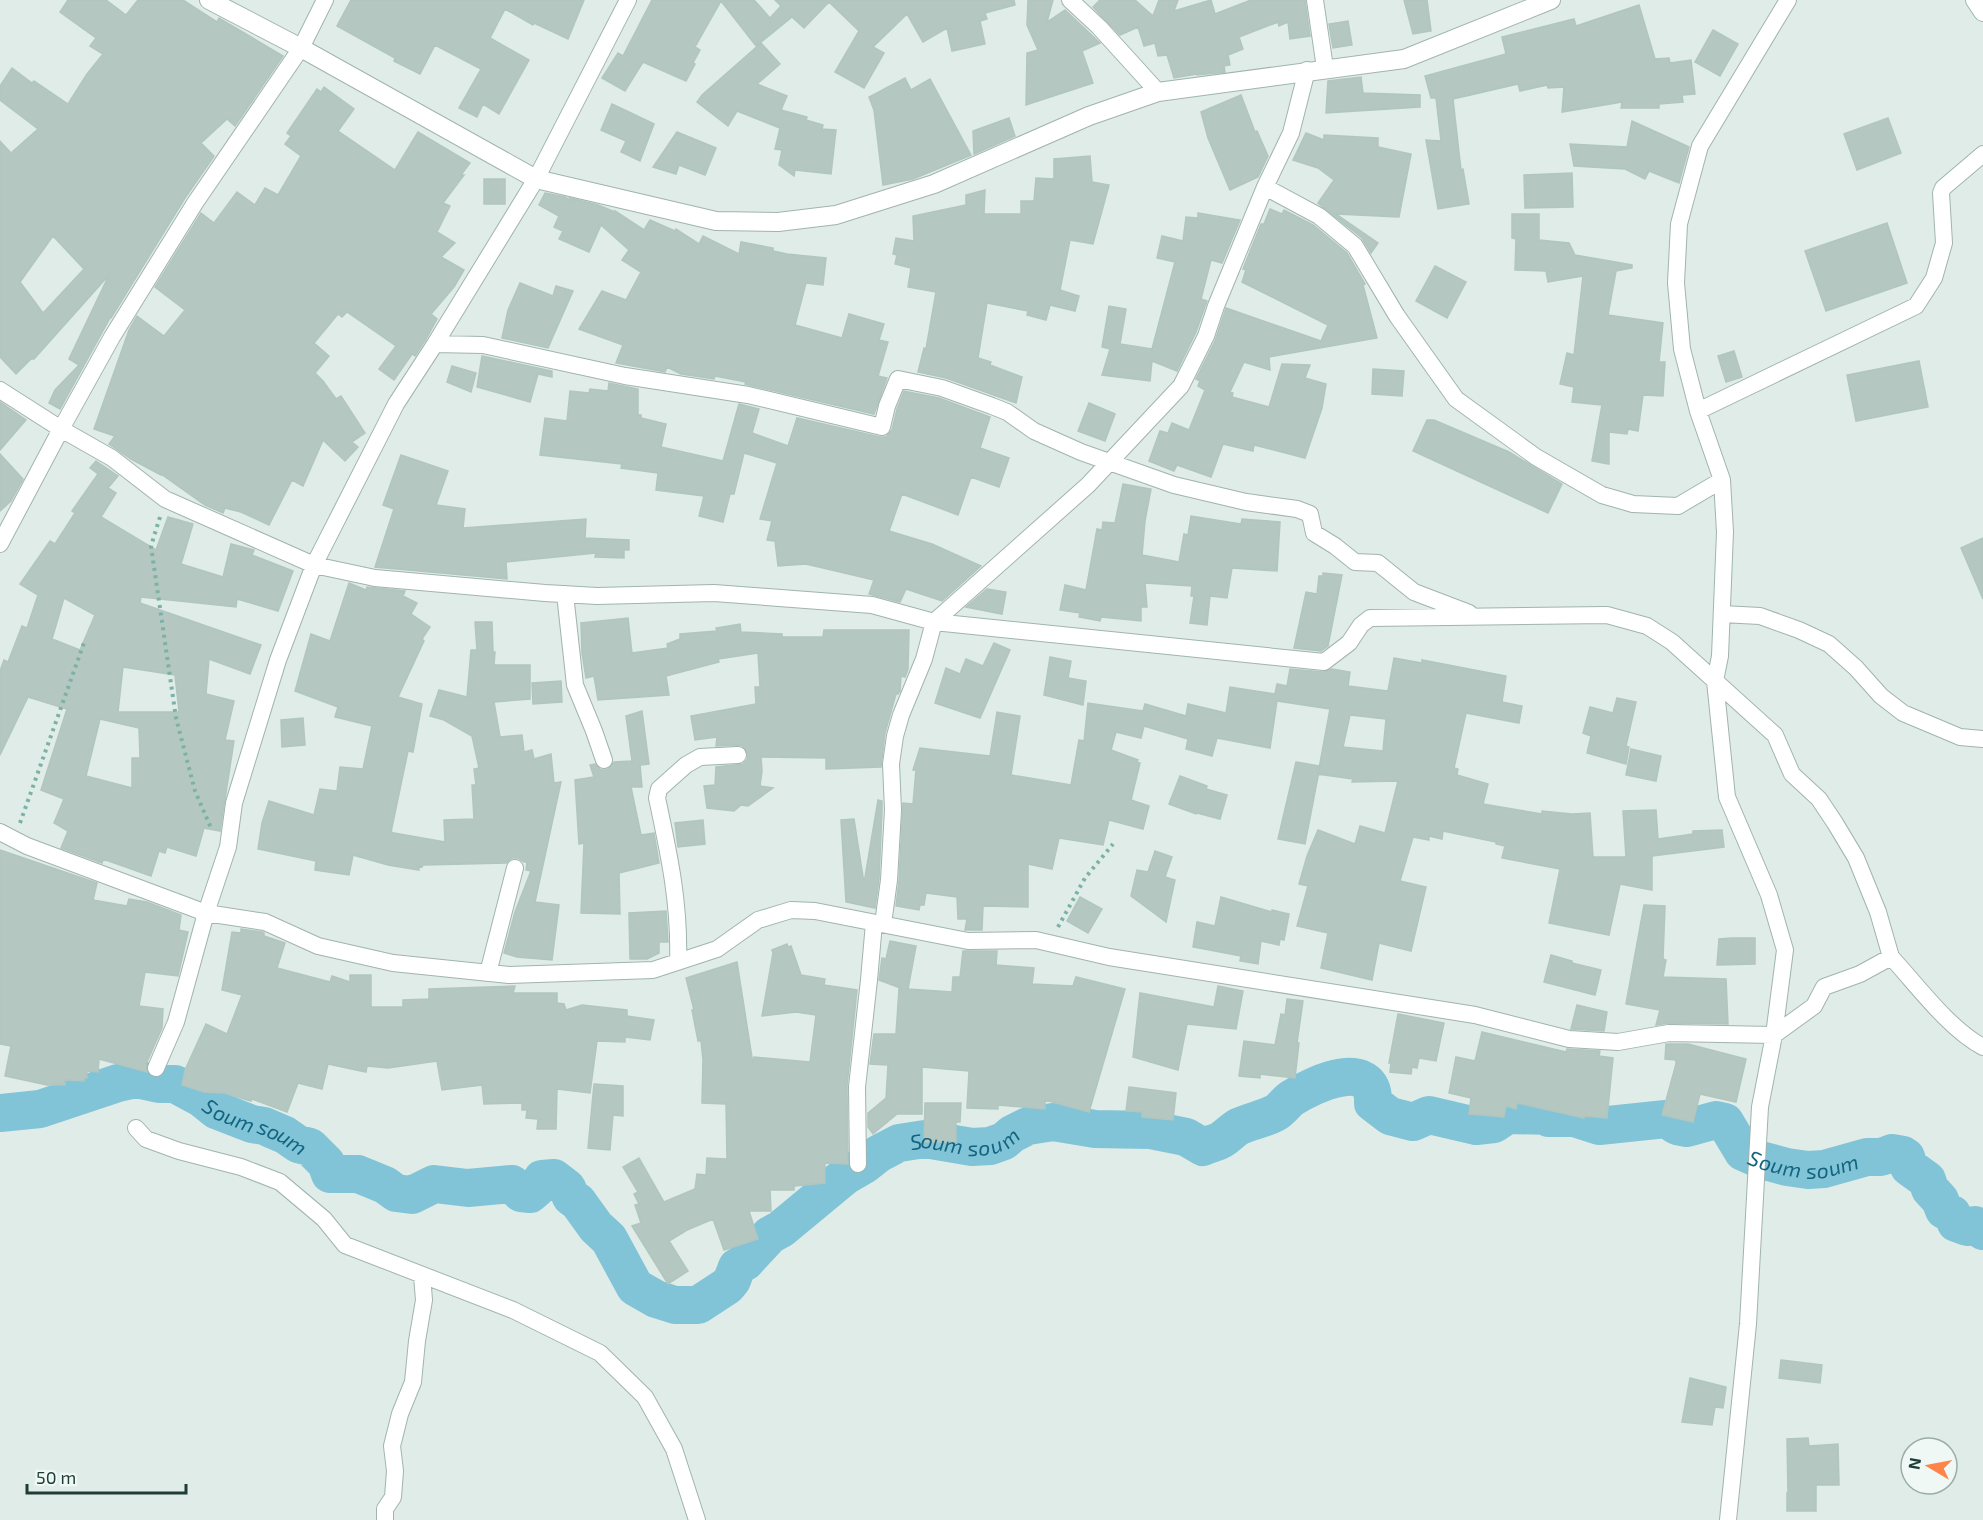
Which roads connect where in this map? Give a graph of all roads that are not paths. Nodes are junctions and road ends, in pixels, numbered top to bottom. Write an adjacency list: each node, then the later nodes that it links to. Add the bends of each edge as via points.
1 (209, 0): 10 (street)
2 (325, 0): 10 (street)
3 (628, 0): 14 (street)
4 (1070, 0): 12 (street)
5 (1315, 0): 11 (street)
6 (1551, 0): 11 (street, via 1404,58)
7 (1788, 0): 18 (street, via 1700,146 1679,225 1676,283 1682,349)
8 (1974, 0): 9 (street)
9 (1983, 12)
10 (302, 48): 14 (street); 19 (street, via 195,203 112,337)
11 (1316, 69): 12 (street); 15 (street)
12 (1158, 92): 14 (street, via 1089,116 934,184 836,215 778,222 716,221)
13 (1983, 154): 18 (street, via 1943,188 1944,243 1934,278 1916,306)
14 (536, 179): 16 (street)
15 (1265, 187): 20 (street, via 1206,336 1181,386); 21 (street, via 1319,216 1355,246 1397,316 1456,399 1536,457 1602,495 1633,504 1678,506)
16 (435, 344): 20 (street, via 483,345 626,376 748,395 882,427 898,379 942,388 993,406 1034,431); 23 (street, via 396,404)
17 (0, 390): 19 (street)
18 (1698, 411): 21 (street)
19 (61, 429): 22 (street); 23 (street, via 112,458 165,499)
20 (1111, 462): 26 (street, via 1174,485 1310,514 1314,533 1355,562 1378,563 1414,592); 27 (street)
21 (1722, 480): 25 (street)
22 (0, 544)
23 (314, 566): 24 (street, via 375,578); 34 (street, via 278,660 234,803 228,847)
24 (565, 594): 27 (street, via 714,593 872,605); 31 (street, via 574,685)
25 (1722, 614): 28 (street); 29 (street, via 1760,616 1830,644 1903,713 1960,737)
26 (1478, 617): 27 (street, via 1370,618 1324,662); 28 (street, via 1607,615 1647,626 1672,642)
27 (934, 622): 35 (street, via 895,736 889,880)
28 (1716, 681): 36 (street, via 1775,735 1792,774 1835,823 1856,858); 39 (street, via 1727,797 1769,895 1785,950)
29 (1983, 739)
30 (738, 755): 37 (street, via 700,757 659,789 657,798 680,928)
31 (604, 760)
32 (8, 835): 34 (street, via 27,846)
33 (515, 868): 38 (street)
34 (206, 913): 38 (street, via 265,922 318,946 393,963); 41 (street, via 176,1022)
35 (878, 923): 37 (street, via 791,910 758,920 717,949); 39 (street, via 968,941 1036,940 1109,957 1475,1015 1569,1039 1618,1042 1669,1033); 43 (street, via 857,1087)
36 (1891, 957): 39 (street, via 1824,987 1814,1006); 40 (street, via 1932,1003)
37 (678, 962): 38 (street, via 653,969)
38 (488, 973)
39 (1774, 1035): 47 (street, via 1760,1107 1748,1324)
40 (1983, 1047)
41 (156, 1068)
42 (136, 1128): 44 (street, via 146,1139 280,1182 324,1219 345,1245)
43 (858, 1164)
44 (422, 1276): 45 (street, via 424,1300 413,1382 392,1446 393,1497 385,1509); 46 (street, via 513,1310 600,1353 645,1397 674,1449)
45 (385, 1520)
46 (697, 1520)
47 (1728, 1520)

